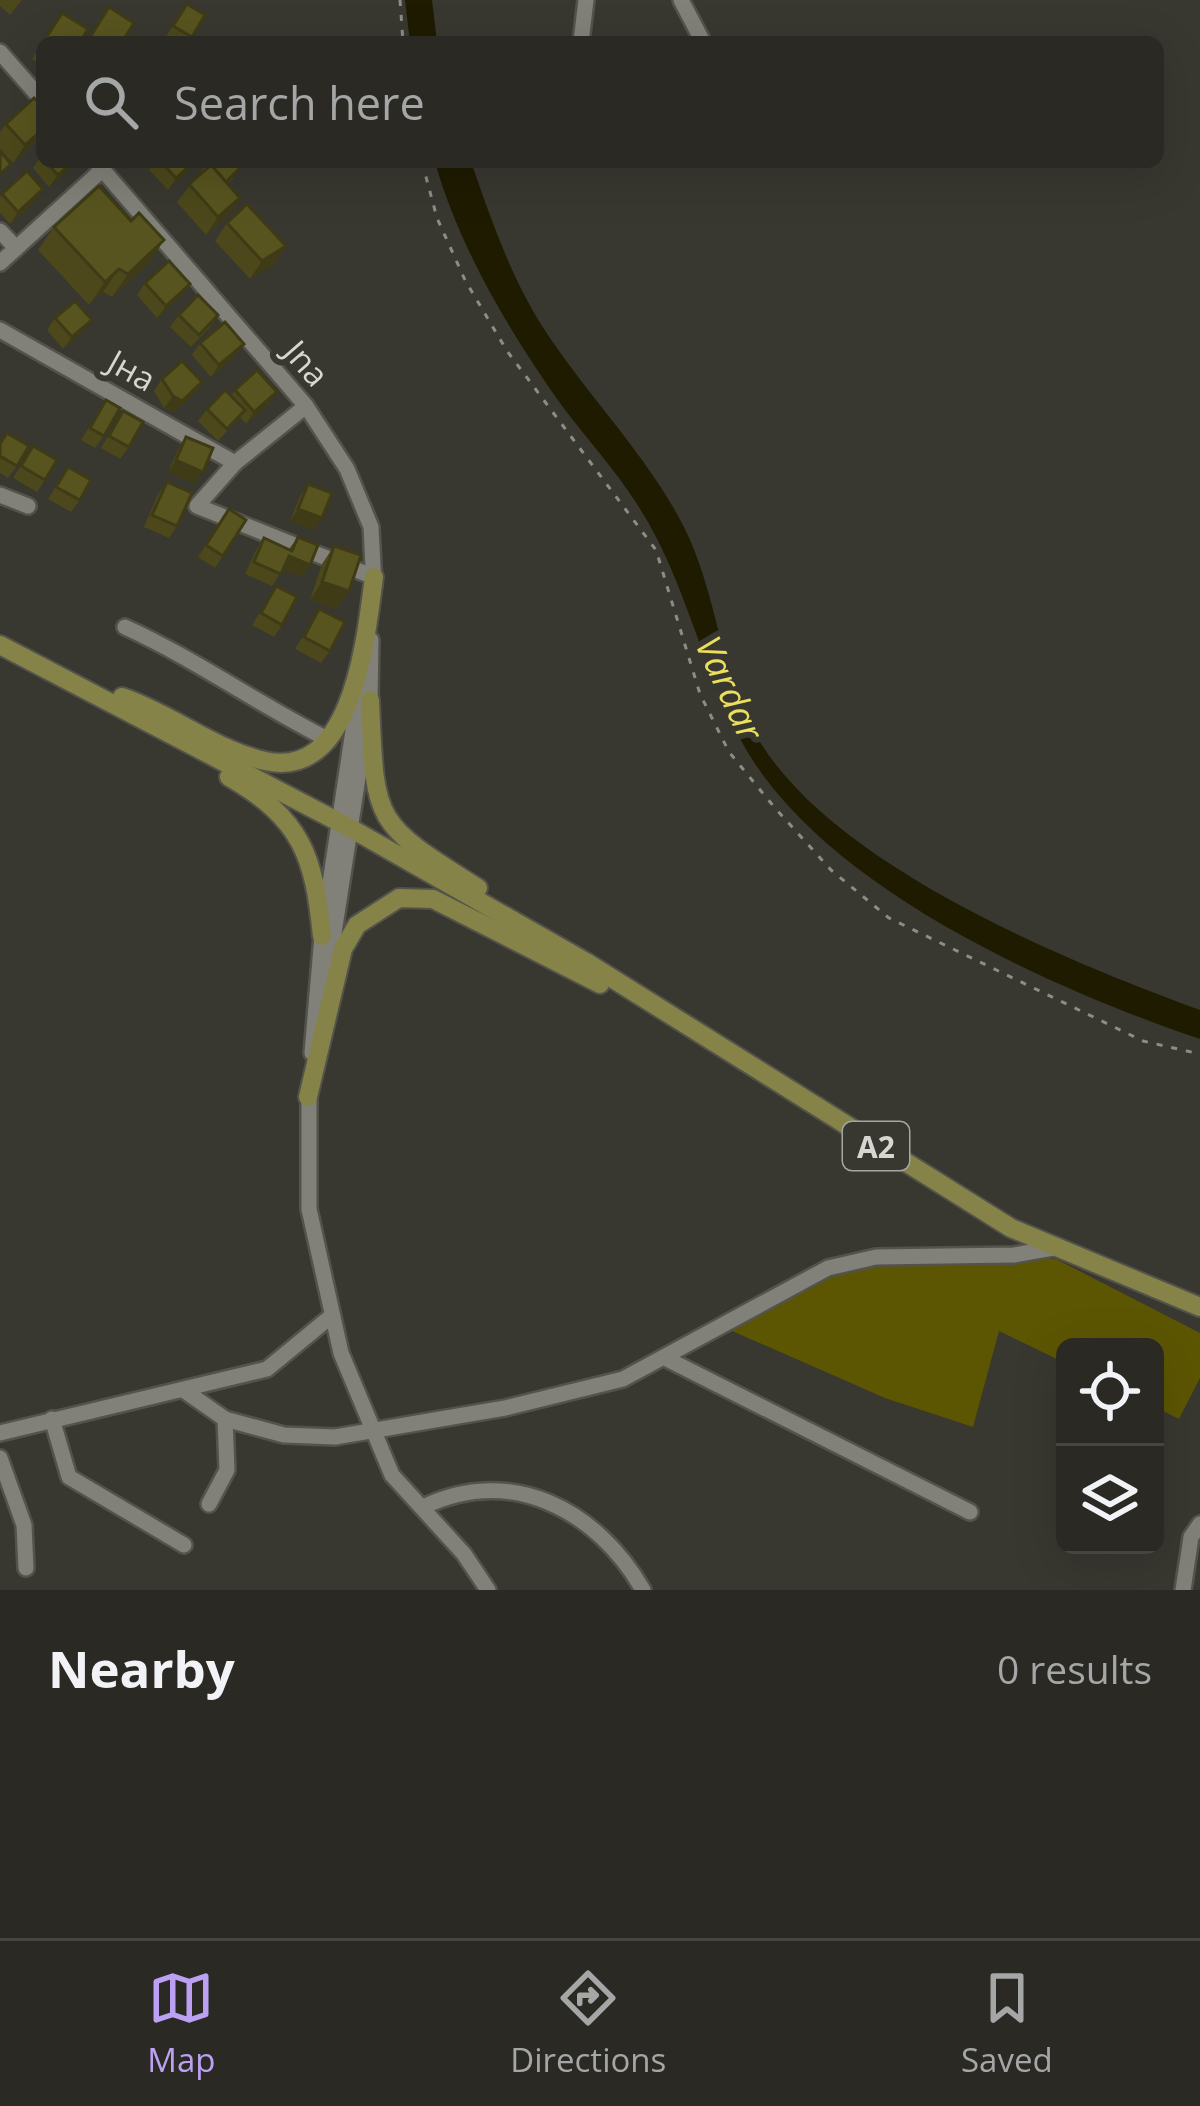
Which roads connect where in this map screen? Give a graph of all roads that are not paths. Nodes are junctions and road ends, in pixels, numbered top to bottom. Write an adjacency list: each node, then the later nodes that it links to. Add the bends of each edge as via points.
1 (586, 0): 3 (street)
2 (681, 0): 4 (street)
3 (582, 36)
4 (700, 36)
5 (0, 52): 6 (street)
6 (36, 93)
7 (97, 168): 10 (street)
8 (101, 168): 13 (street, Jna)
9 (0, 231): 10 (street)
10 (16, 248): 11 (street)
11 (0, 263)
12 (0, 331): 14 (street, Јна)
13 (306, 406): 14 (street); 17 (street, Jna, via 347,469 371,526)
14 (236, 463): 17 (street, via 197,506)
15 (0, 495): 16 (street)
16 (28, 506)
17 (374, 578): 20 (street, Jna); 23 (main road, via 365,646)
18 (125, 627): 23 (street)
19 (0, 645): 21 (main road, A2)
20 (370, 647): 22 (street); 24 (street)
21 (66, 678): 23 (main road, via 266,761 288,762); 24 (main road, A2); 25 (main road, via 255,793 292,827 307,847)
22 (370, 700): 24 (street); 26 (main road, via 373,785 385,819 412,846)
23 (329, 740)
24 (345, 825): 25 (street); 26 (main road, A2); 28 (street)
25 (322, 936): 28 (street)
26 (586, 962): 27 (main road, A2)
27 (704, 1036): 28 (main road, via 433,899 399,898 357,925 343,949); 29 (main road, A2)
28 (308, 1096): 31 (street, via 309,1209)
29 (1054, 1248): 30 (main road, A2); 32 (street, via 876,1257 827,1268)
30 (1200, 1306)
31 (329, 1318): 33 (street, via 267,1369); 36 (street)
32 (667, 1359): 36 (street, via 605,1385); 41 (street)
33 (185, 1390): 34 (street); 35 (street)
34 (52, 1419): 37 (street); 43 (street, via 62,1466 77,1485)
35 (226, 1419): 36 (street, via 284,1435); 39 (street, via 227,1470)
36 (372, 1430): 40 (street, via 392,1475)
37 (0, 1433)
38 (0, 1458): 44 (street, via 23,1525)
39 (209, 1504)
40 (423, 1507): 45 (street); 46 (street, via 503,1490 564,1506 621,1552)
41 (970, 1513)
42 (1200, 1524): 47 (street)
43 (184, 1545)
44 (26, 1568)
45 (488, 1590)
46 (643, 1590)
47 (1183, 1590)

